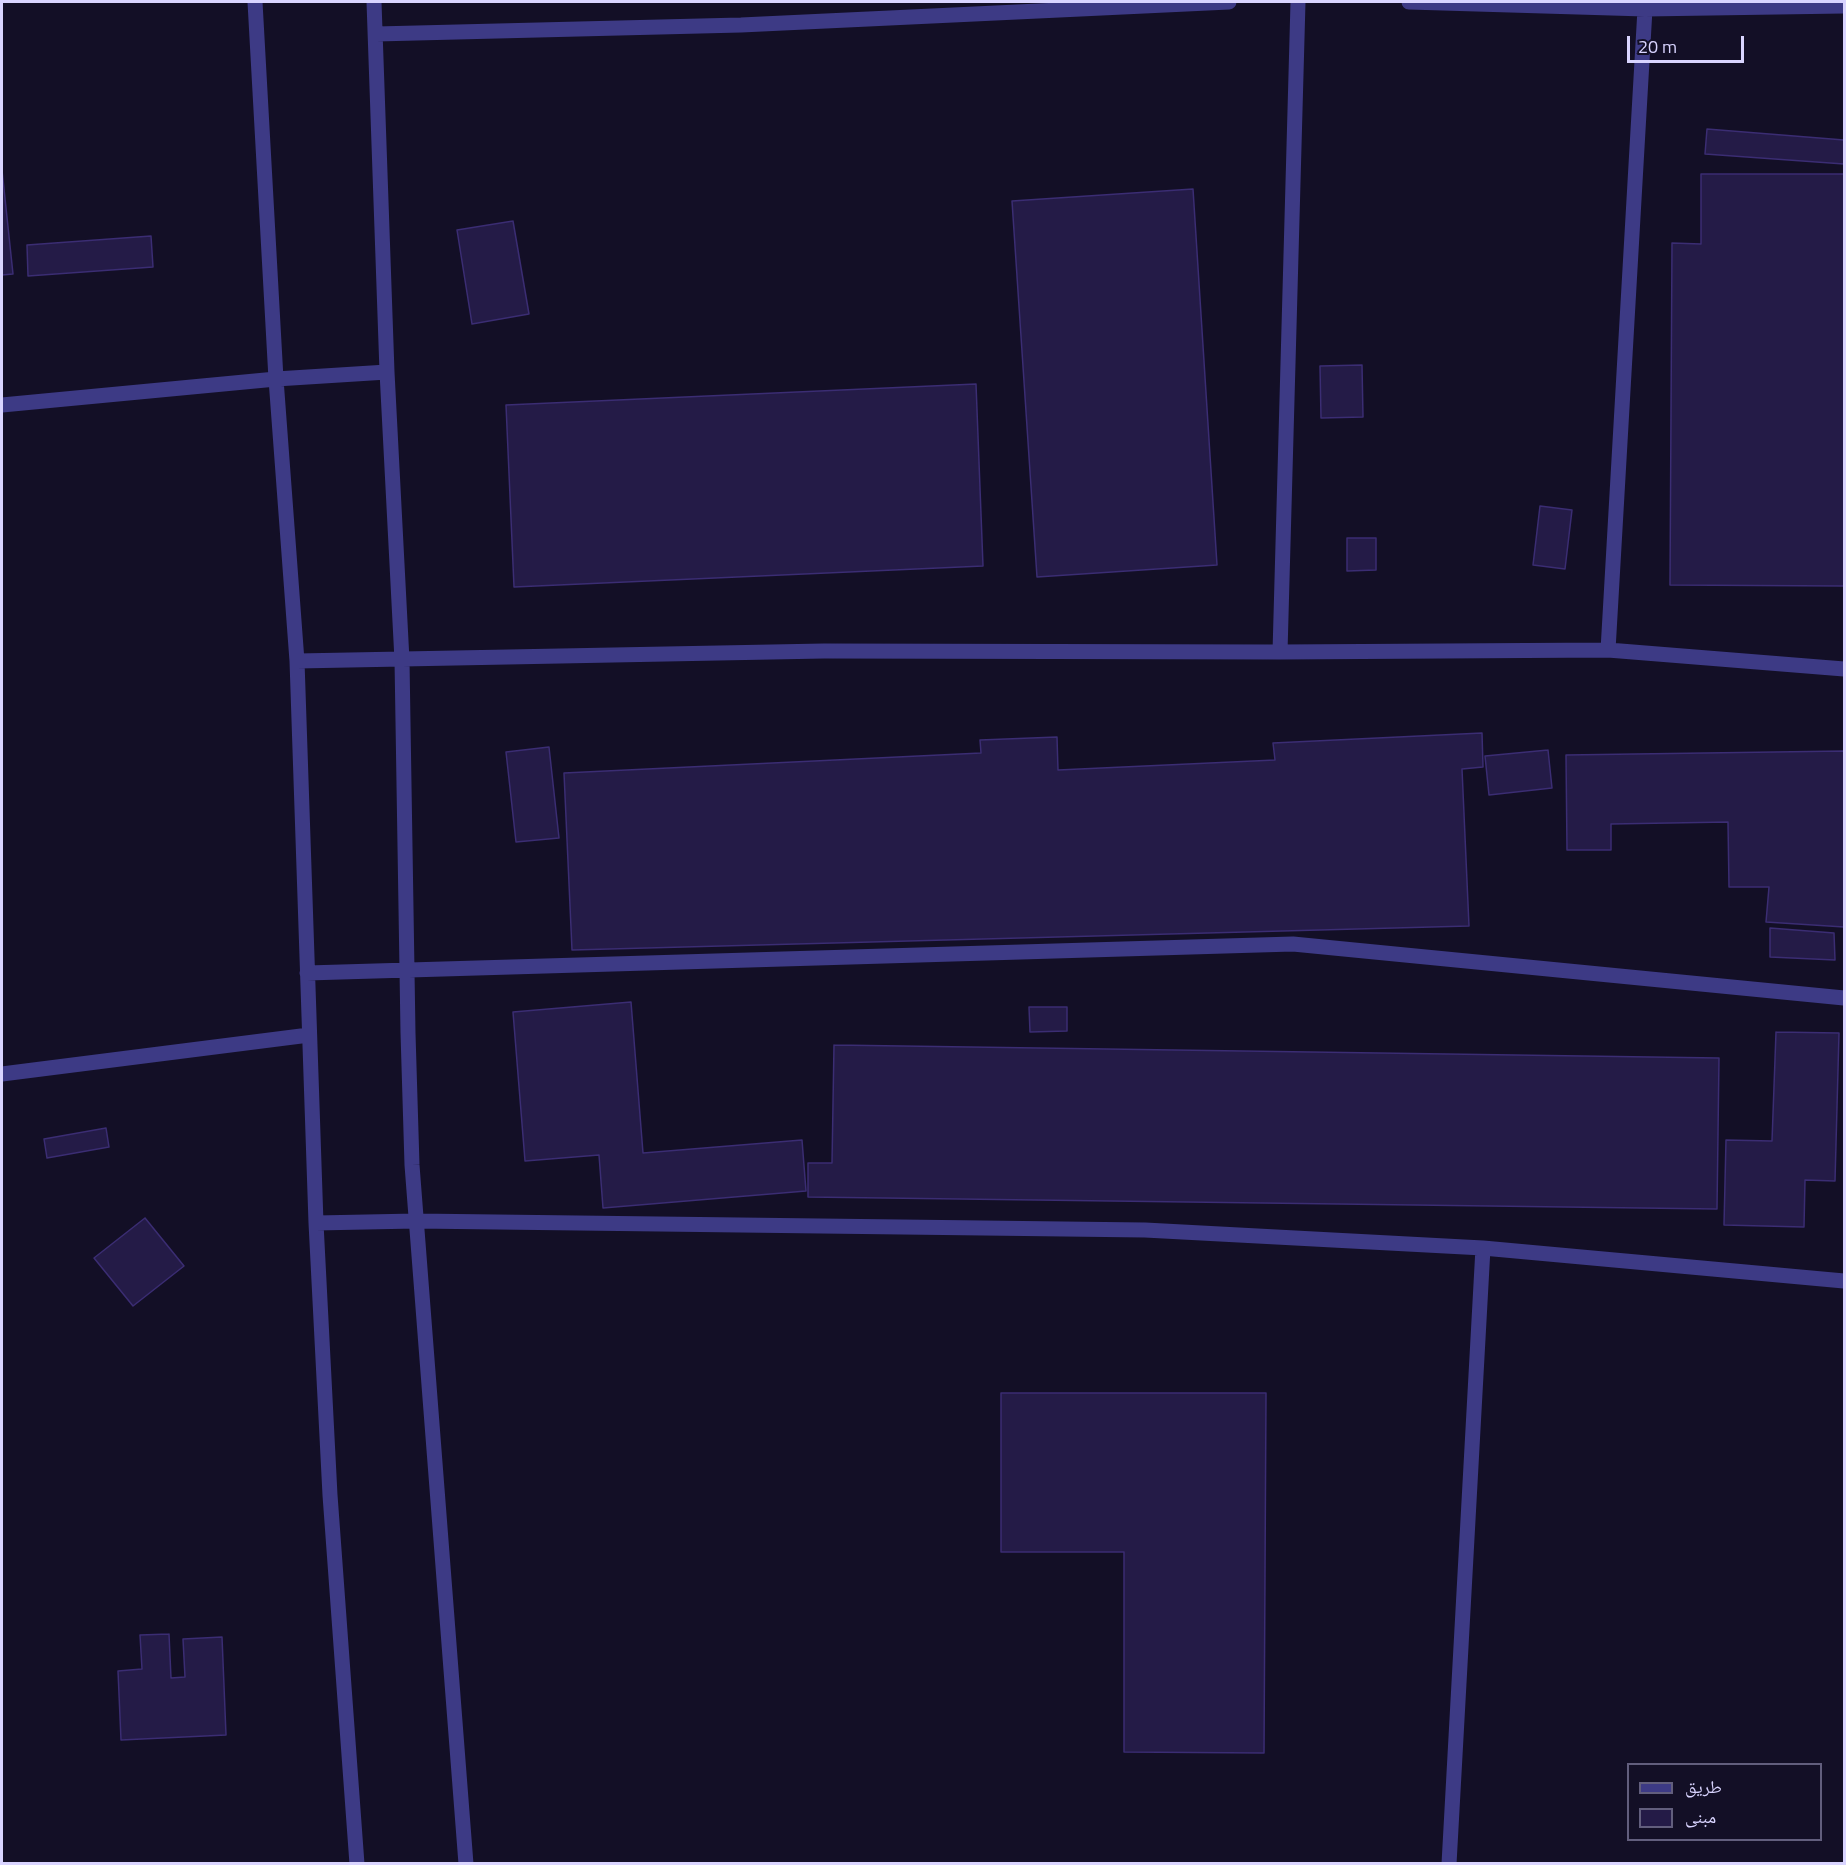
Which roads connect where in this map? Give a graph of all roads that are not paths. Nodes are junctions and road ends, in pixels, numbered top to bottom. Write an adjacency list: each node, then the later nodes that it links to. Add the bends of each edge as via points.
1 (255, 2): 10 (street)
2 (374, 2): 8 (street)
3 (1230, 2): 8 (street, via 741,25)
4 (1298, 2): 13 (street)
5 (1409, 2): 7 (street)
6 (1845, 6): 7 (street)
7 (1646, 9): 12 (street)
8 (376, 34): 9 (street)
9 (387, 372): 10 (street); 14 (street)
10 (276, 379): 11 (street); 15 (street)
11 (2, 405)
12 (1608, 650): 13 (street); 16 (street)
13 (1280, 652): 14 (street, via 824,651)
14 (402, 660): 15 (street); 17 (street)
15 (297, 661): 18 (street)
16 (1845, 669)
17 (407, 971): 18 (street); 19 (street, via 1293,944); 22 (street)
18 (307, 973): 20 (street)
19 (1845, 998)
20 (309, 1035): 21 (street); 23 (street)
21 (2, 1074)
22 (416, 1221): 23 (street); 24 (street, via 1145,1230); 27 (street)
23 (316, 1223): 26 (street, via 330,1495)
24 (1483, 1248): 25 (street); 28 (street)
25 (1845, 1281)
26 (357, 1863)
27 (466, 1863)
28 (1449, 1863)

